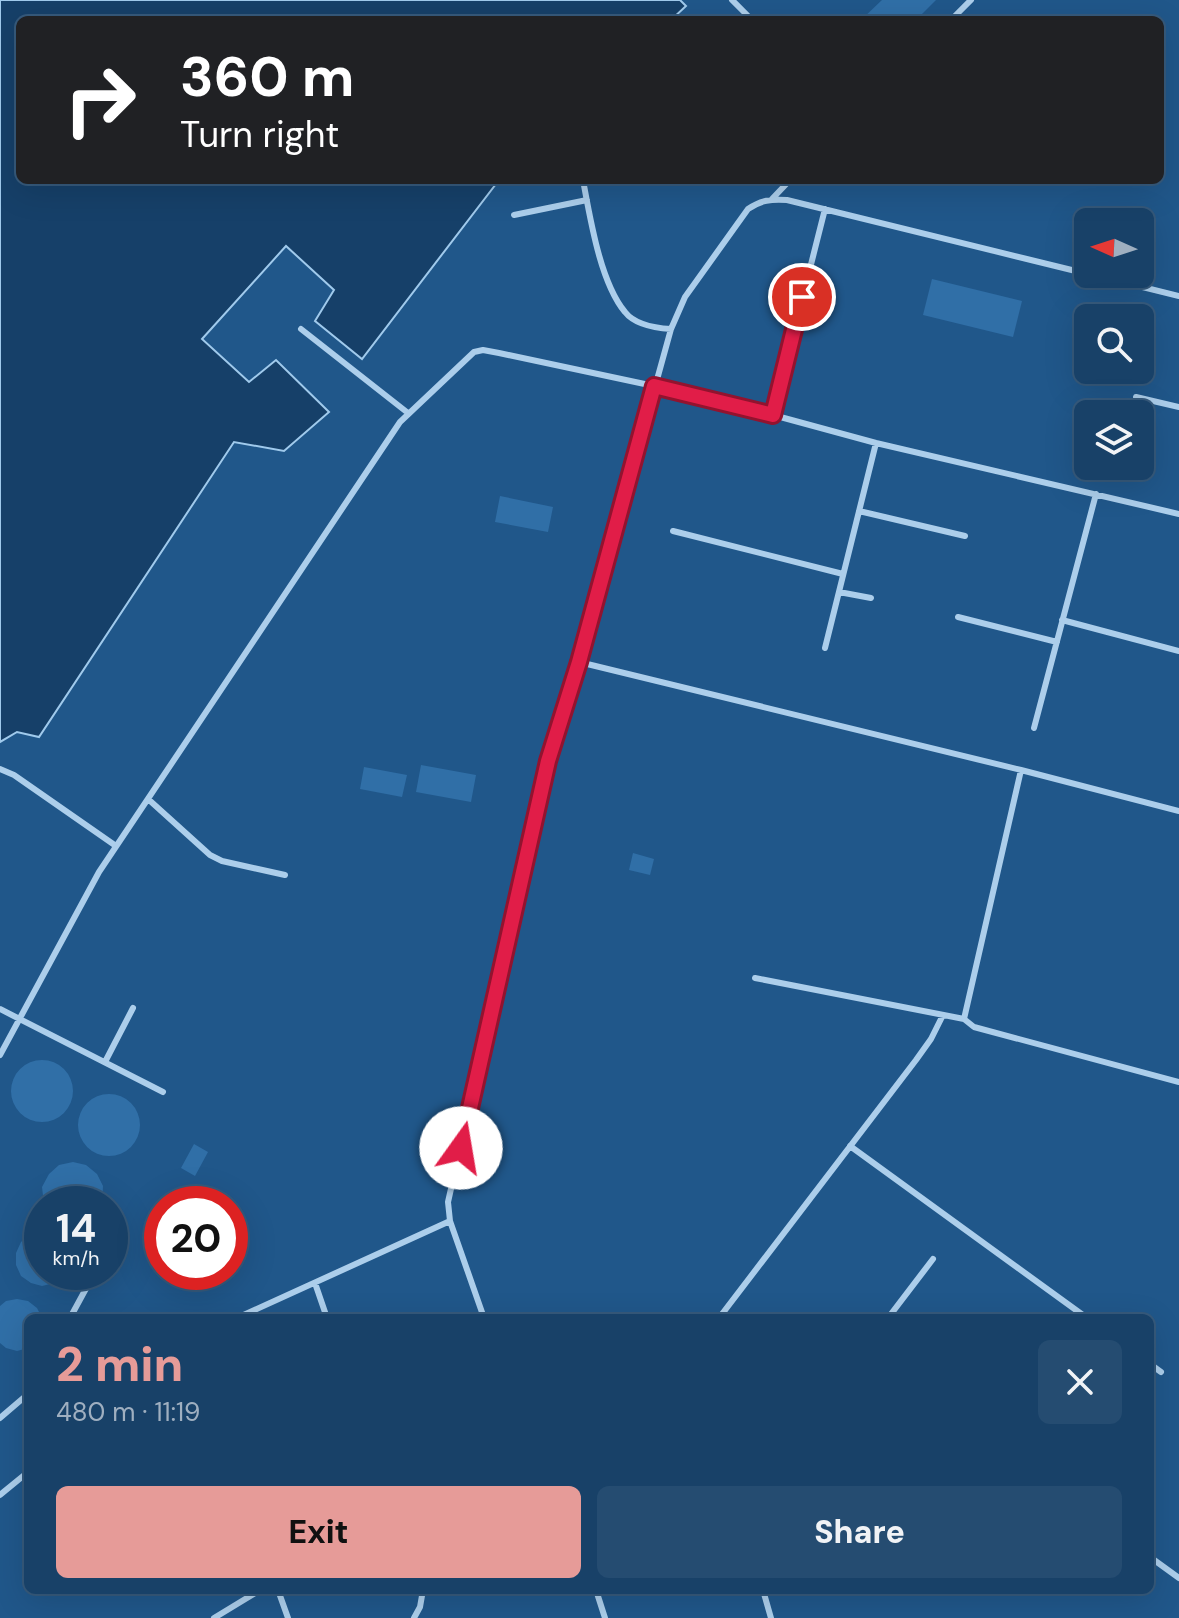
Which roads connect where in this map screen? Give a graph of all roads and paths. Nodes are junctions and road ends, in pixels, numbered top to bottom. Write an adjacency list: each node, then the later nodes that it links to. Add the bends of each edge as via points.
1 (732, 0): 3 (lane)
2 (971, 0): 4 (lane)
3 (748, 16)
4 (955, 16)
5 (584, 184): 8 (lane)
6 (786, 184): 7 (lane)
7 (772, 199): 9 (lane); 15 (lane, via 748,209 734,227 685,297)
8 (587, 200): 10 (lane); 15 (lane, via 596,247 625,313 651,328)
9 (825, 209): 11 (lane); 20 (lane)
10 (514, 215)
11 (1074, 270)
12 (1146, 288): 13 (lane)
13 (1179, 296)
14 (301, 329): 19 (lane)
15 (671, 329): 16 (lane)
16 (654, 386): 19 (lane, via 483,350 464,359); 20 (lane); 35 (lane)
17 (1136, 397): 18 (lane)
18 (1179, 407)
19 (408, 413): 39 (lane)
20 (773, 415): 21 (lane)
21 (876, 443): 22 (lane); 23 (lane)
22 (1096, 494): 24 (lane); 31 (lane)
23 (859, 511): 26 (lane); 27 (lane)
24 (1179, 514)
25 (673, 531): 27 (lane)
26 (965, 536)
27 (843, 574): 28 (lane)
28 (839, 592): 29 (lane); 33 (lane)
29 (871, 598)
30 (958, 617): 32 (lane)
31 (1062, 620): 32 (lane); 34 (lane)
32 (1057, 642): 36 (lane)
33 (825, 648)
34 (1179, 651)
35 (579, 662): 38 (lane); 54 (lane, via 548,761 448,1202)
36 (1034, 728)
37 (0, 769): 41 (lane)
38 (1021, 770): 40 (lane); 48 (lane)
39 (148, 799): 41 (lane); 42 (lane, via 210,855)
40 (1179, 811)
41 (116, 846): 47 (lane)
42 (285, 875)
43 (755, 978): 46 (lane)
44 (133, 1008): 50 (lane)
45 (0, 1009): 47 (lane)
46 (943, 1015): 48 (lane); 53 (lane, via 931,1039)
47 (20, 1018): 49 (lane); 50 (lane)
48 (964, 1019): 51 (lane, via 974,1027)
49 (0, 1055)
50 (105, 1062): 52 (lane)
51 (1179, 1082)
52 (163, 1092)
53 (850, 1146): 62 (lane); 64 (lane)
54 (450, 1221): 56 (lane); 61 (lane)
55 (933, 1259): 63 (lane)
56 (315, 1283): 59 (lane); 60 (lane)
57 (85, 1290): 58 (lane)
58 (72, 1314)
59 (246, 1314)
60 (326, 1314)
61 (483, 1314)
62 (722, 1314)
63 (891, 1314)
64 (1081, 1314)
65 (1154, 1367): 66 (lane)
66 (1161, 1372)
67 (24, 1397): 68 (lane)
68 (0, 1418)
69 (24, 1475): 70 (lane)
70 (0, 1495)
71 (1154, 1560): 72 (lane)
72 (1179, 1578)
73 (253, 1594): 78 (lane)
74 (279, 1594): 79 (lane)
75 (422, 1594): 80 (lane)
76 (597, 1594): 81 (lane)
77 (764, 1594): 82 (lane)
78 (214, 1618)
79 (288, 1618)
80 (414, 1618)
81 (605, 1618)
82 (771, 1618)

